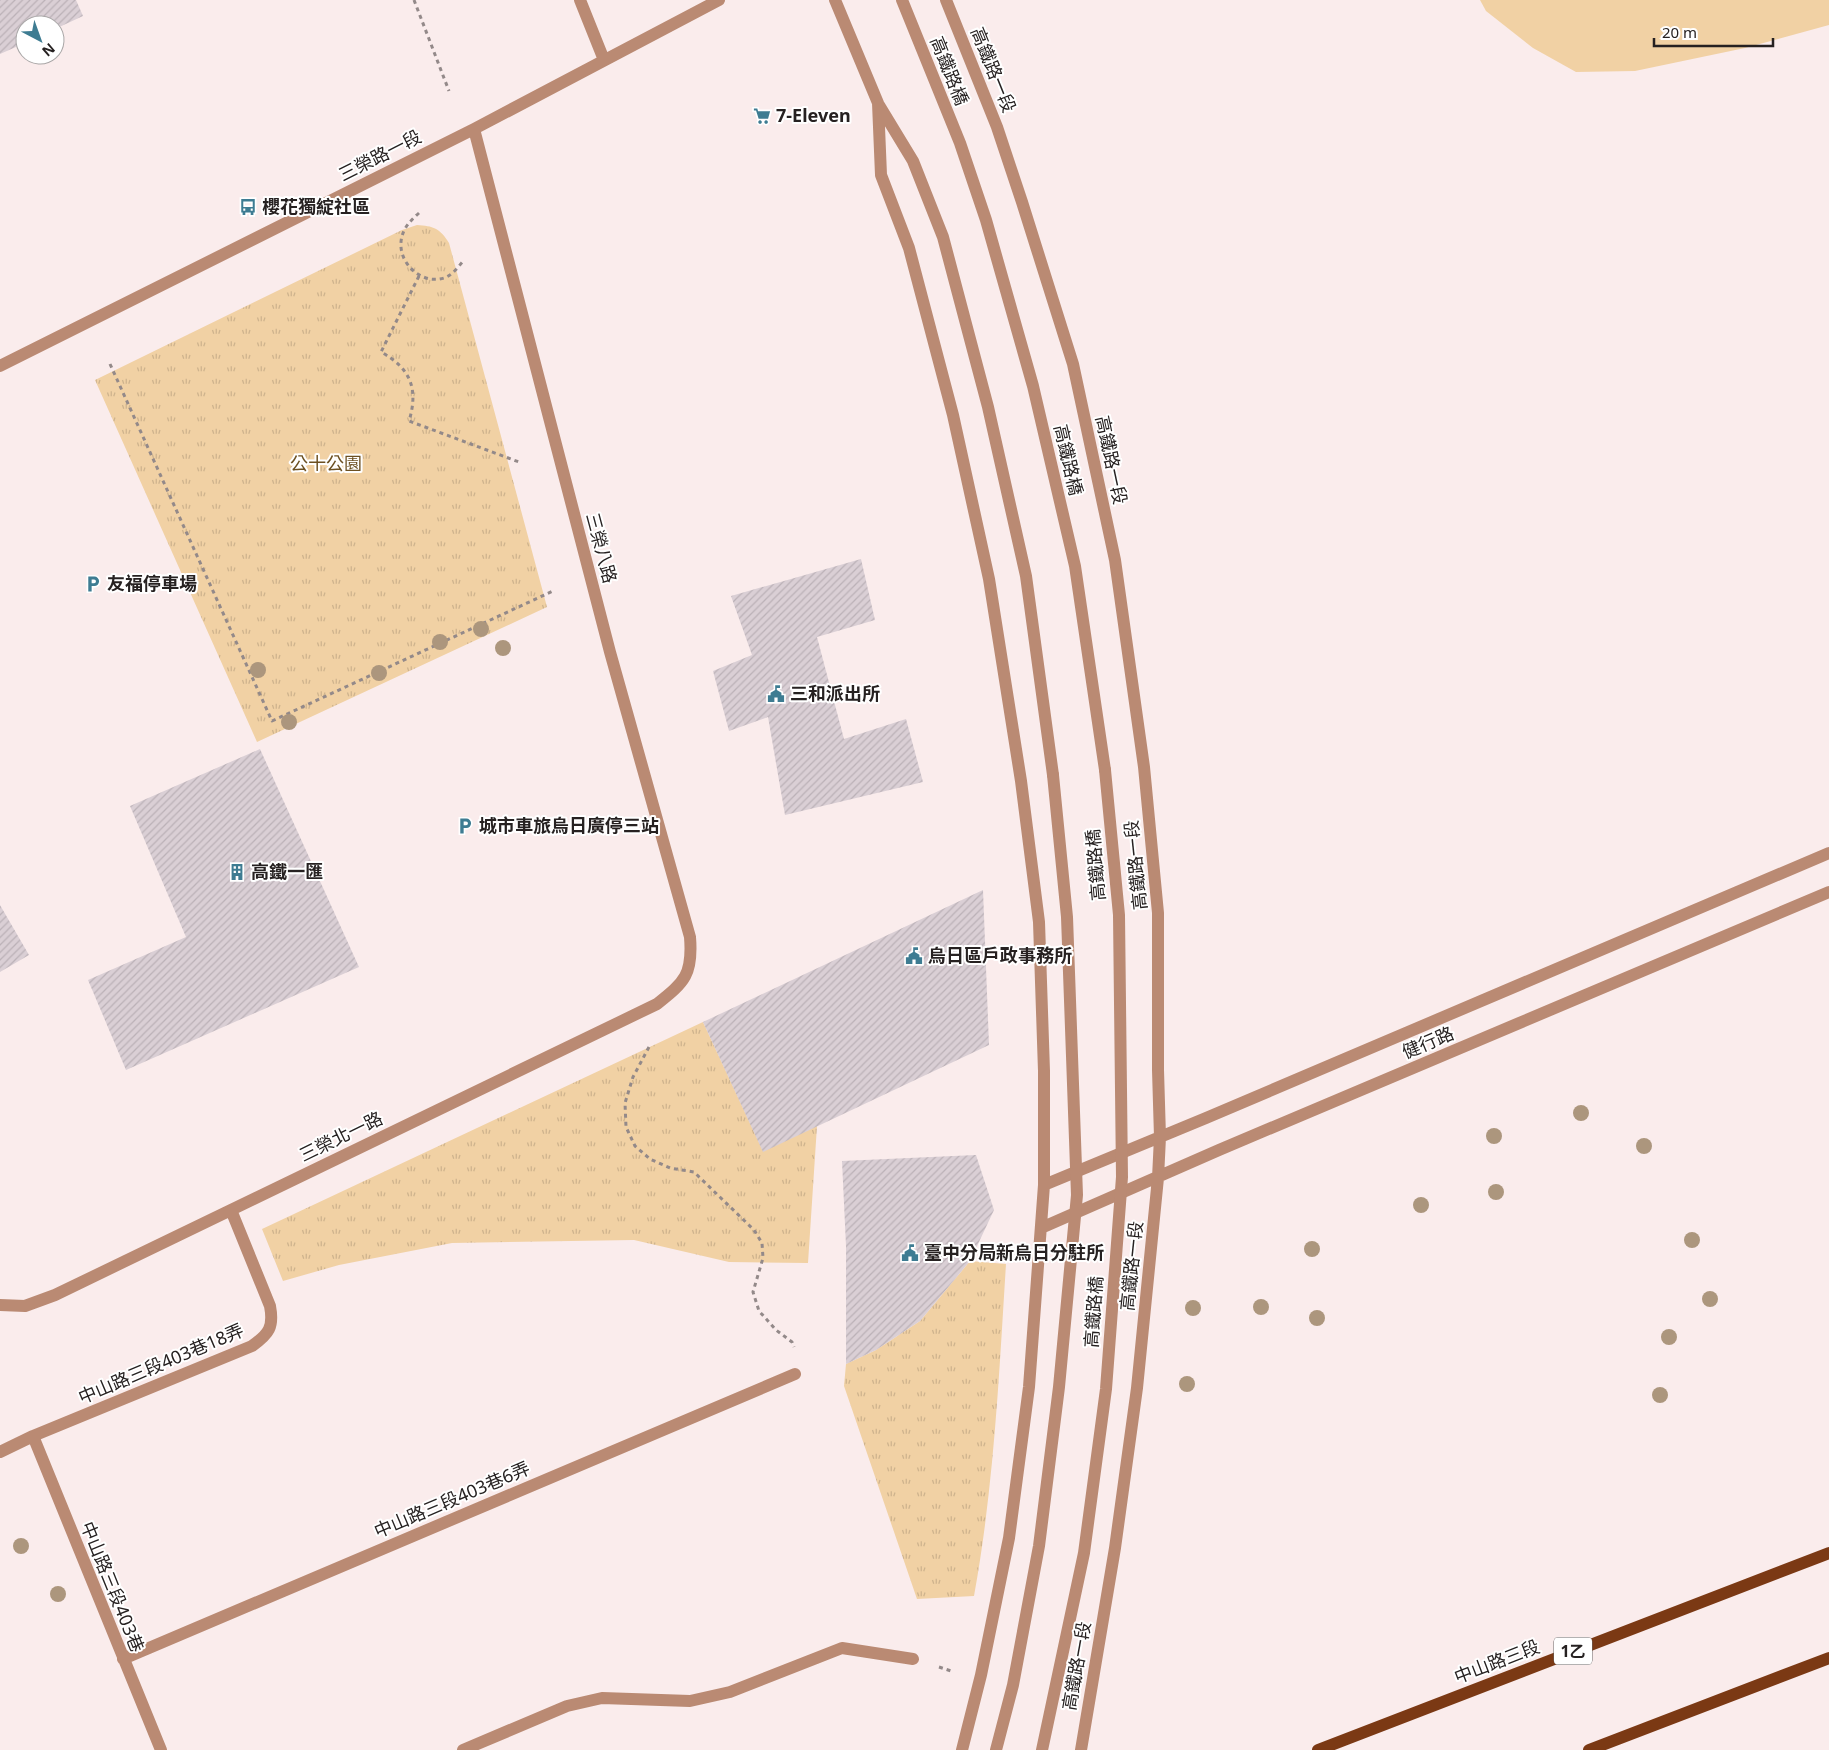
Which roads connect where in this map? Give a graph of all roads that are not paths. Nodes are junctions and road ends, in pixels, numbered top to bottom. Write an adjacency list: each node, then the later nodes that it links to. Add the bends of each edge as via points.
1 (580, 0): 6 (street)
2 (719, 0): 6 (street, 三榮路一段)
3 (835, 0): 7 (street)
4 (902, 0): 30 (street, 高鐵路橋, bridge, via 960,143 986,220 1033,386 1074,566 1105,770 1119,915 1122,1177 1106,1389 1085,1544)
5 (946, 0): 13 (street, 高鐵路一段, via 997,127 1073,364 1115,560 1144,767 1158,913)
6 (604, 60): 8 (street, 三榮路一段)
7 (878, 103): 15 (street, via 881,175 909,248 953,415 989,579 1021,781 1040,922); 29 (street, 高鐵路橋, bridge, via 913,161 943,237 988,407 1026,576 1053,775 1067,917 1077,1195 1059,1387 1039,1546 1013,1685)
8 (474, 129): 9 (street, 三榮路一段); 12 (street, 三榮八路, via 610,652 690,937 692,956)
9 (0, 366)
10 (1829, 853): 13 (street, 健行路)
11 (1829, 892): 14 (street, 健行路)
12 (687, 976): 16 (street, 三榮北一路, via 656,1004)
13 (1160, 1137): 14 (street, 高鐵路一段); 15 (street, 健行路)
14 (1158, 1178): 17 (street, 健行路); 31 (street, 高鐵路一段, via 1137,1388 1115,1548)
15 (1044, 1185): 17 (street)
16 (231, 1210): 18 (street, 三榮北一路, via 55,1294 25,1306); 20 (street, 中山路三段403巷18弄, via 270,1306 270,1329 262,1339 252,1346)
17 (1042, 1228): 28 (street, via 1029,1387 1009,1538)
18 (0, 1305)
19 (795, 1374): 24 (street, 中山路三段403巷6弄)
20 (32, 1436): 21 (street, 中山路三段403巷18弄); 24 (street, 中山路三段403巷)
21 (0, 1452)
22 (1829, 1553): 32 (main road, 中山路三段 / 1乙)
23 (1829, 1658): 33 (main road)
24 (123, 1659): 26 (street, 中山路三段403巷)
25 (913, 1659): 27 (street, via 842,1648 730,1692 690,1701 602,1698 567,1706)
26 (160, 1750)
27 (463, 1750)
28 (962, 1750)
29 (996, 1750)
30 (1042, 1750)
31 (1081, 1750)
32 (1318, 1750)
33 (1589, 1750)

